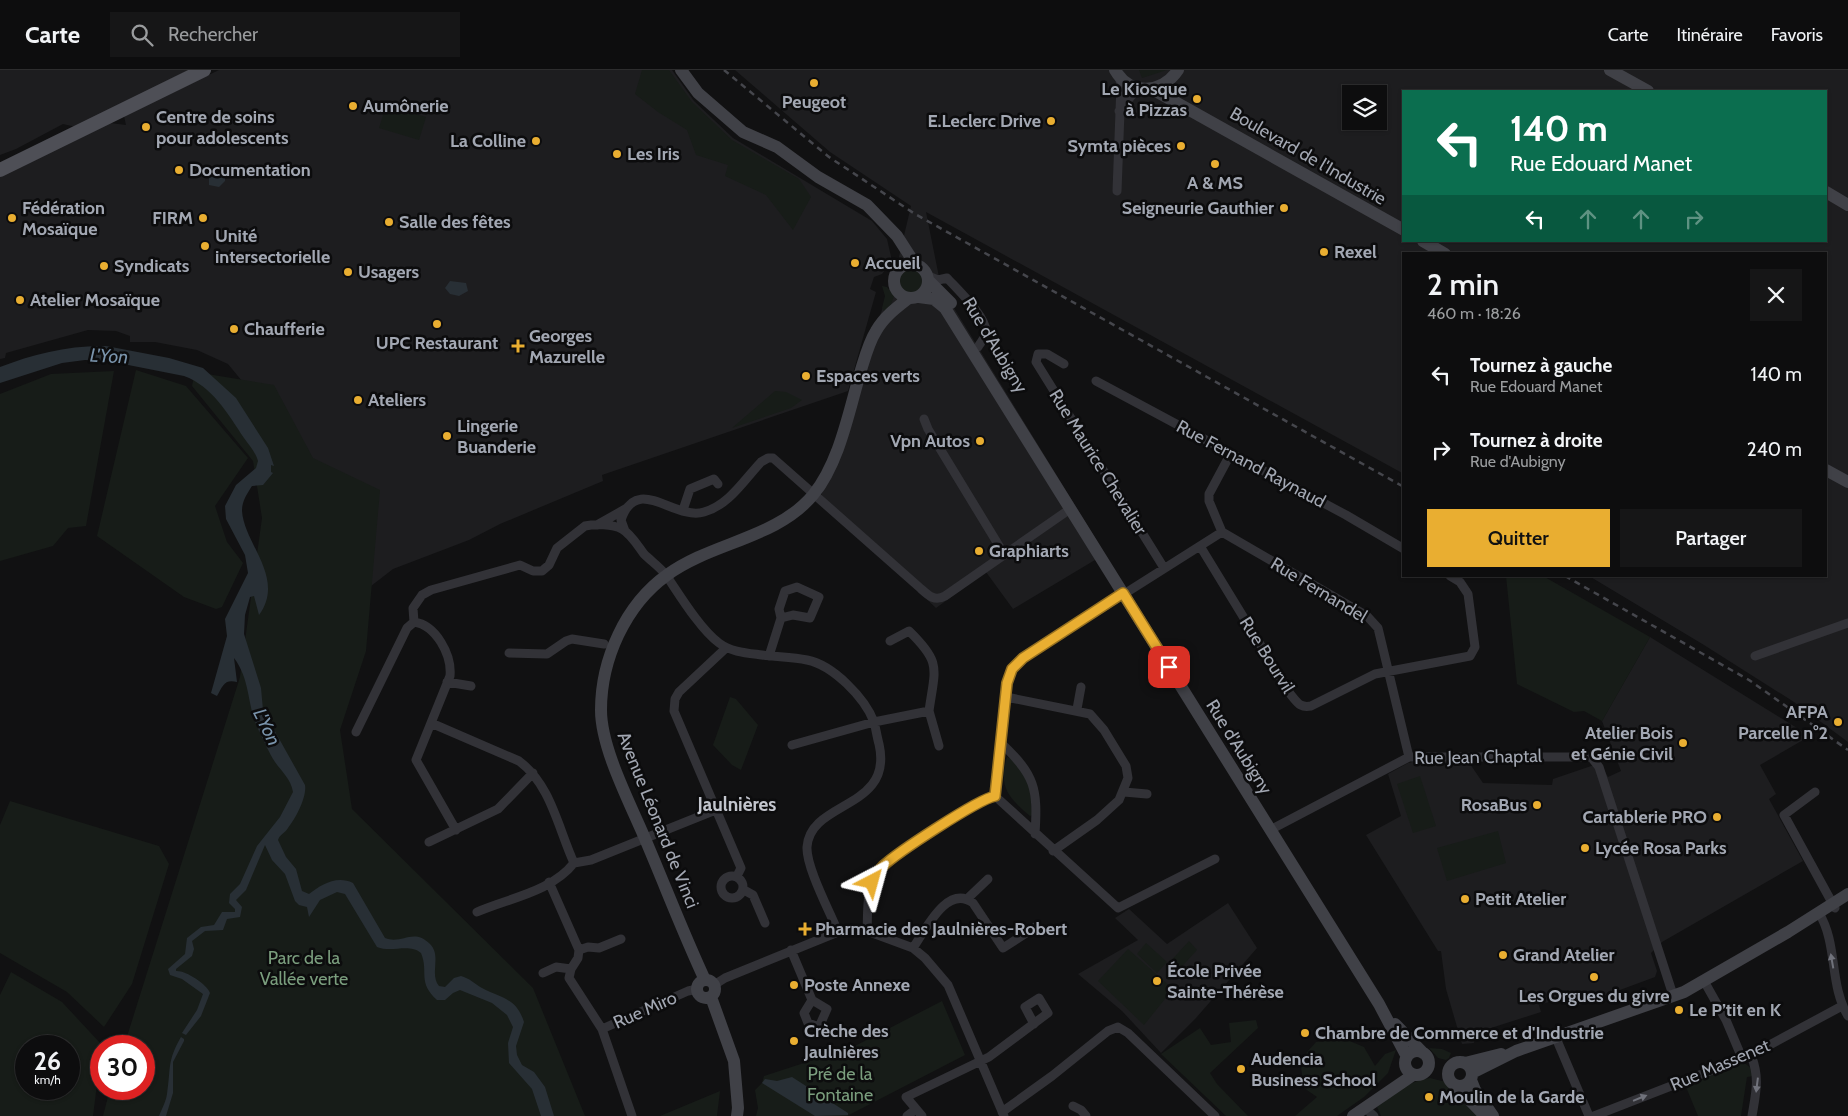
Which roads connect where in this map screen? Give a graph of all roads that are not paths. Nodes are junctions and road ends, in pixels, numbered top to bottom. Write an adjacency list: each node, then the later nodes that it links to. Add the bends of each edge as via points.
1 (204, 70): 11 (main road)
2 (681, 70): 15 (main road, via 698,94 743,132 777,147 818,177 867,205)
3 (1610, 70): 8 (main road)
4 (1117, 73): 6 (main road, via 1127,84); 9 (street, via 1121,85)
5 (1176, 74): 7 (main road, via 1164,85); 10 (main road, Boulevard de l'Industrie, via 1178,96)
6 (1138, 88): 7 (main road); 9 (street)
7 (1152, 89): 10 (main road, Boulevard de l'Industrie)
8 (1646, 90)
9 (1119, 111): 12 (street)
10 (1195, 112): 16 (main road, Boulevard de l'Industrie)
11 (0, 170)
12 (1118, 191)
13 (1827, 193): 14 (main road)
14 (1848, 205)
15 (888, 225): 19 (main road); 20 (main road)
16 (1402, 229)
17 (1425, 242): 18 (main road)
18 (1442, 252)
19 (914, 264): 20 (main road); 21 (main road, via 922,268)
20 (901, 267): 22 (main road, via 894,280)
21 (928, 279): 23 (main road, via 926,290); 28 (main road, Rue d'Aubigny, via 952,304)
22 (897, 291): 23 (main road); 24 (main road, Avenue Léonard de Vinci)
23 (914, 298): 24 (main road, Avenue Léonard de Vinci); 28 (main road, Rue d'Aubigny, via 934,299 945,308)
24 (890, 314): 33 (main road, Avenue Léonard de Vinci, via 877,328 871,342 838,445)
25 (1064, 364): 43 (street, Rue Maurice Chevalier, via 1047,354 1038,354 1036,362)
26 (1096, 381): 29 (street, Rue Fernand Raynaud)
27 (924, 419): 42 (street)
28 (1023, 431): 35 (main road, Rue d'Aubigny)
29 (1231, 453): 39 (street, via 1209,494 1209,502); 41 (street, Rue Fernand Raynaud)
30 (1827, 471): 31 (main road)
31 (1848, 482)
32 (718, 484): 36 (street, via 714,479 690,488)
33 (814, 493): 36 (street, via 780,462 768,458 716,507 698,513); 42 (street, via 930,597 946,596); 44 (main road, Avenue Léonard de Vinci, via 784,520 710,551)
34 (628, 508): 36 (street, via 640,498); 37 (street); 38 (street, via 621,520)
35 (1070, 509): 42 (street); 46 (main road, Rue d'Aubigny)
36 (683, 510)
37 (597, 525): 38 (street, via 619,527); 48 (street, via 585,526 560,544 542,571 520,565 427,592 413,608)
38 (625, 531): 44 (street)
39 (1222, 532): 40 (street); 56 (street, Rue Fernandel, via 1368,616 1378,628)
40 (1200, 546): 43 (street); 56 (street, Rue Bourvil, via 1300,706 1311,706 1375,674)
41 (1402, 548)
42 (1004, 554)
43 (1164, 568): 46 (street)
44 (666, 575): 52 (street, via 677,593); 79 (main road, Avenue Léonard de Vinci, via 646,593 621,629 607,668 601,711 609,752)
45 (1452, 577): 56 (street, via 1460,582 1468,594 1474,647 1470,656)
46 (1123, 593): 60 (street, via 1018,664 1009,675); 77 (main road, Rue d'Aubigny)
47 (781, 618): 47 (street, via 779,609 785,591 798,587 819,597 810,618 793,615); 54 (street)
48 (414, 622): 57 (street, via 422,623 430,630 446,652 450,668); 65 (street, via 407,628)
49 (1848, 623): 55 (street)
50 (890, 641): 62 (street, via 910,631 928,649 936,666)
51 (604, 644): 53 (street, via 572,639 547,654)
52 (726, 648): 54 (street); 75 (street, via 679,692 674,704 676,718)
53 (509, 653)
54 (769, 656): 63 (street, via 806,660 827,668 846,683)
55 (1754, 656)
56 (1389, 671): 69 (street, Rue Fernandel)
57 (447, 682): 58 (street); 64 (street)
58 (471, 686)
59 (1081, 688): 61 (street)
60 (1006, 697): 61 (street); 66 (street)
61 (1077, 709): 71 (street, via 1097,721 1126,766 1128,778)
62 (929, 711): 63 (street); 68 (street)
63 (874, 722): 67 (street); 97 (street, via 880,753 880,767 874,781 863,796 816,825 807,847 811,866)
64 (430, 724): 70 (street, via 519,761); 76 (street, via 417,764)
65 (356, 732)
66 (1001, 743): 74 (street); 78 (street, via 1032,782 1037,805)
67 (792, 745)
68 (939, 746)
69 (1409, 756): 77 (street, Rue Jean Chaptal); 106 (street, Rue Jean Chaptal, via 1584,756 1601,777)
70 (533, 773): 76 (street, via 498,809); 83 (street, via 550,803)
71 (1124, 792): 73 (street); 81 (street, via 1109,811)
72 (1815, 792): 91 (street, via 1784,816)
73 (1147, 794)
74 (995, 796): 78 (street); 96 (street, via 930,834 876,873 870,894)
75 (719, 809): 79 (street); 84 (street, via 741,868)
76 (456, 830): 80 (street)
77 (1270, 830): 108 (main road, Rue d'Aubigny)
78 (1035, 834): 81 (street)
79 (645, 838): 83 (street, via 591,860); 105 (main road, Avenue Léonard de Vinci)
80 (429, 842)
81 (1053, 851): 82 (street, via 1118,908)
82 (1215, 859)
83 (574, 863): 86 (street, via 567,872)
84 (737, 876): 87 (street); 87 (street, via 721,882 722,892 730,898)
85 (988, 879): 89 (street)
86 (549, 882): 92 (street); 100 (street)
87 (744, 890): 94 (street, via 753,895)
88 (1848, 894): 91 (main road)
89 (967, 898): 95 (street, via 1003,948); 99 (street, via 945,904)
90 (1848, 899): 91 (main road)
91 (1835, 906): 93 (main road)
92 (477, 912)
93 (1820, 914): 104 (main road); 109 (street, one-way to 93, via 1826,926)
94 (765, 923)
95 (1037, 926)
96 (867, 931): 97 (street, Rue Miro); 99 (street)
97 (838, 932): 101 (street, Rue Miro)
98 (620, 939): 100 (street, via 599,948)
99 (913, 948): 115 (street, via 948,985)
100 (579, 950): 102 (street, via 578,958)
101 (791, 950): 105 (street, Rue Miro); 107 (street)
102 (570, 969): 103 (street, via 556,967); 112 (street, Rue Miro, via 569,978)
103 (543, 973)
104 (1704, 980): 106 (main road); 114 (street)
105 (707, 988): 112 (street, Rue Miro, via 688,991); 126 (main road, Avenue Léonard de Vinci, via 734,1061)
106 (1673, 995): 113 (main road)
107 (812, 1000)
108 (1379, 1004): 116 (main road, Rue d'Aubigny); 117 (main road, Rue d'Aubigny)
109 (1842, 1006): 110 (street); 114 (street, Rue Massenet)
110 (1848, 1016)
111 (1034, 1024): 115 (street)
112 (602, 1029): 125 (street)
113 (1556, 1038): 118 (main road); 131 (street)
114 (1746, 1057): 132 (street, Rue Massenet, one-way to 114); 133 (street, one-way to 133, via 1757,1070 1758,1079)
115 (979, 1062): 121 (street, via 906,1097); 123 (street)
116 (1426, 1062): 117 (main road, via 1414,1052); 117 (main road, via 1421,1075); 119 (main road)
117 (1409, 1065): 122 (main road)
118 (1469, 1072): 119 (main road, via 1458,1062); 119 (main road, via 1463,1086); 130 (main road, via 1475,1090)
119 (1452, 1076): 129 (main road)
120 (1073, 1106): 128 (street)
121 (919, 1112): 127 (street)
122 (1363, 1112)
123 (1003, 1114): 124 (street, via 1108,1031 1118,1028 1128,1033)
124 (1212, 1115)
125 (632, 1116)
126 (737, 1116)
127 (906, 1116)
128 (1086, 1116)
129 (1486, 1116)
130 (1493, 1116)
131 (1589, 1116)
132 (1594, 1116)
133 (1752, 1116)

